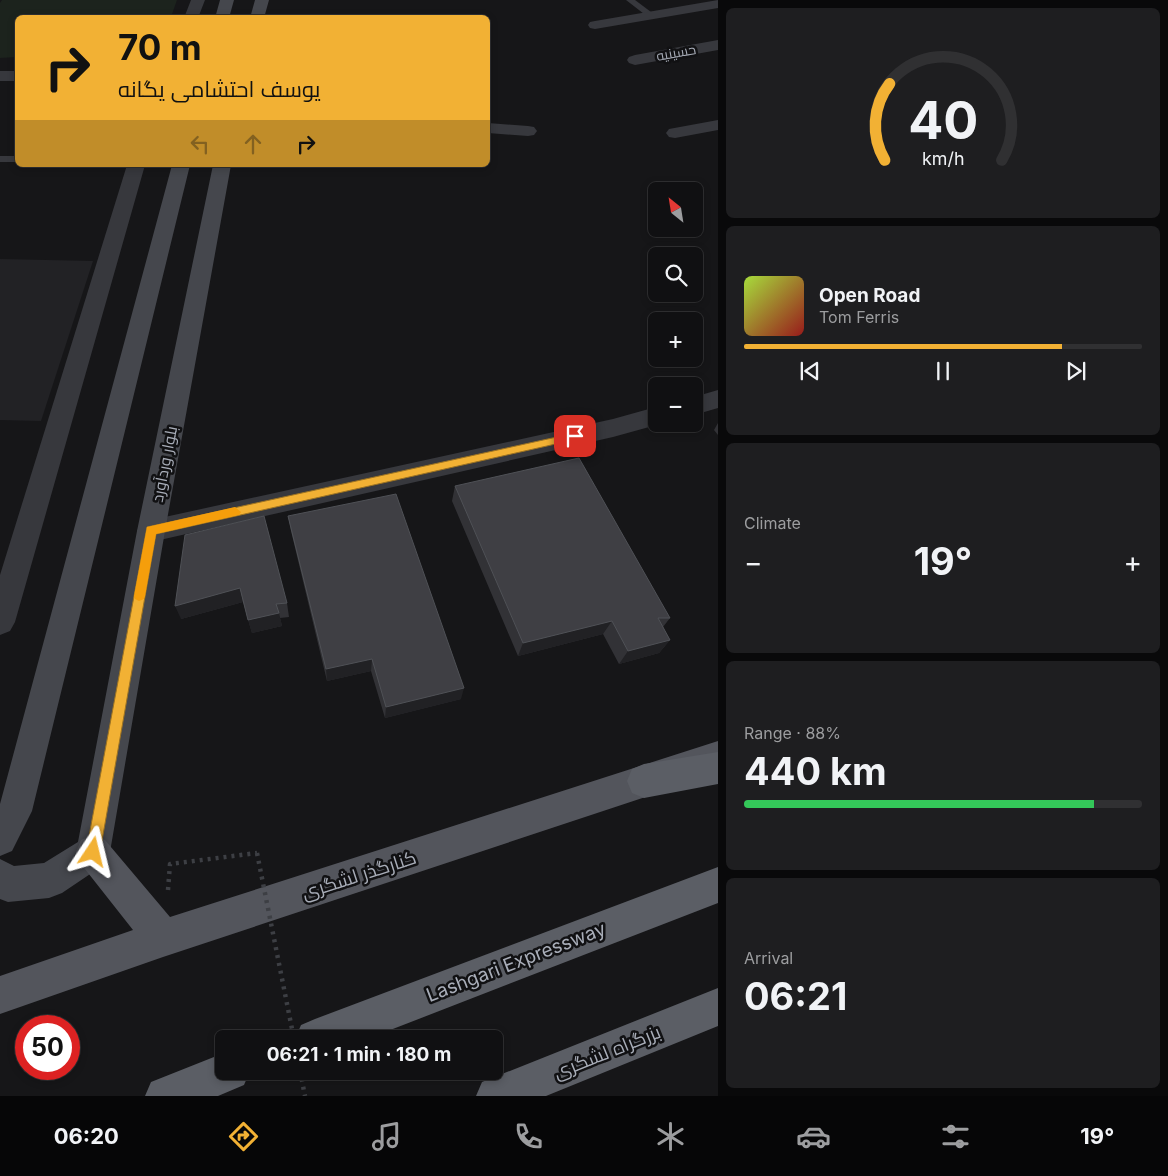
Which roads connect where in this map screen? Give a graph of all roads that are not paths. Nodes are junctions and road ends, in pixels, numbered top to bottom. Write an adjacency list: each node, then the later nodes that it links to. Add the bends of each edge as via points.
1 (198, 0): 7 (street)
2 (227, 0): 8 (main road)
3 (262, 0): 9 (main road)
4 (630, 0): 6 (lane)
5 (718, 4): 6 (street)
6 (658, 14): 10 (street); 11 (street)
7 (192, 15)
8 (223, 15)
9 (258, 15)
10 (679, 24)
11 (595, 25)
12 (693, 35): 13 (street)
13 (713, 46): 14 (street, حسینیه)
14 (635, 60)
15 (0, 76): 16 (street)
16 (15, 76)
17 (718, 125): 20 (street)
18 (490, 128): 19 (street)
19 (528, 131)
20 (675, 133)
21 (0, 159): 22 (lane)
22 (15, 159)
23 (135, 167): 30 (street)
24 (180, 167): 34 (main road, via 15,810)
25 (222, 167): 29 (main road, بلوار وردآورد)
26 (718, 399): 27 (street)
27 (703, 403)
28 (648, 418): 29 (street)
29 (151, 531): 35 (main road, بلوار وردآورد)
30 (0, 622)
31 (718, 757): 33 (main road, کنارگذر لشگری)
32 (718, 768): 33 (highway)
33 (644, 781): 38 (main road, کنارگذر لشگری)
34 (0, 838)
35 (93, 852): 36 (main road, via 49,880 8,884); 38 (main road)
36 (0, 877)
37 (718, 885): 41 (highway, Lashgari Expressway)
38 (163, 938): 39 (main road, کنارگذر لشگری)
39 (0, 995)
40 (718, 1007): 44 (highway, بزرگراه لشگری)
41 (339, 1030)
42 (215, 1077): 43 (highway)
43 (165, 1096)
44 (496, 1096)

